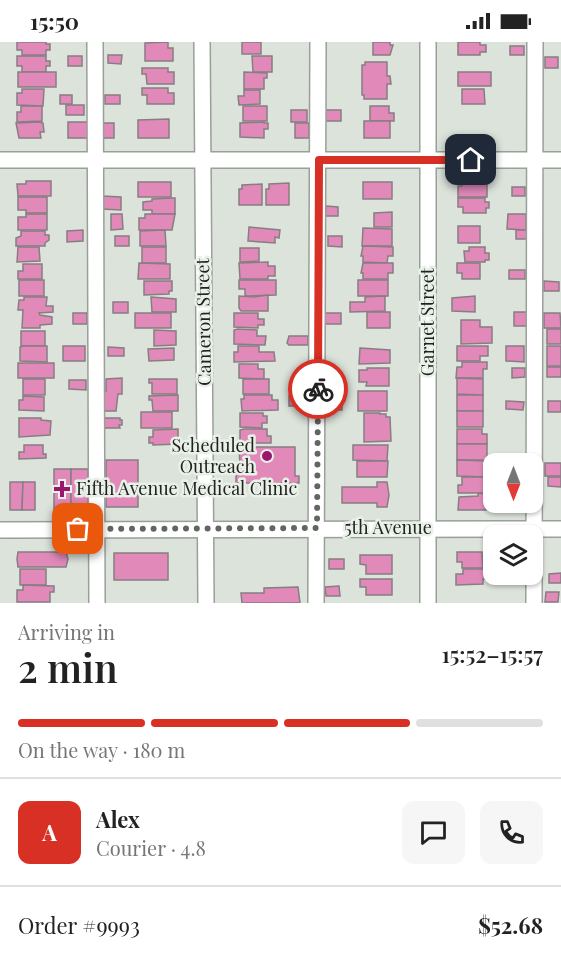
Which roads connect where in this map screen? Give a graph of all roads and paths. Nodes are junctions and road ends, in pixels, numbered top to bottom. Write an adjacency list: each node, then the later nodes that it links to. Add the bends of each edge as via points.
1 (95, 42): 7 (street)
2 (202, 42): 8 (street, Cameron Street)
3 (318, 42): 9 (street)
4 (428, 42): 10 (street, Garnet Street)
5 (535, 42): 11 (street)
6 (0, 160): 7 (street)
7 (95, 160): 8 (street); 16 (street)
8 (202, 160): 9 (street); 17 (street, Cameron Street)
9 (319, 160): 10 (street); 14 (street)
10 (429, 160): 11 (street); 15 (street, Garnet Street)
11 (534, 160): 12 (street); 13 (street)
12 (561, 160)
13 (534, 525)
14 (317, 528): 15 (street, 5th Avenue); 17 (street, 5th Avenue); 25 (street)
15 (428, 528): 18 (street, 5th Avenue); 26 (street, Garnet Street)
16 (98, 529): 17 (street, 5th Avenue); 21 (street, 5th Avenue); 23 (street)
17 (206, 529): 24 (street, Cameron Street)
18 (483, 529)
19 (543, 529): 20 (street, 5th Avenue)
20 (561, 529)
21 (0, 530)
22 (534, 585): 27 (street)
23 (97, 603)
24 (206, 603)
25 (316, 603)
26 (428, 603)
27 (534, 603)

